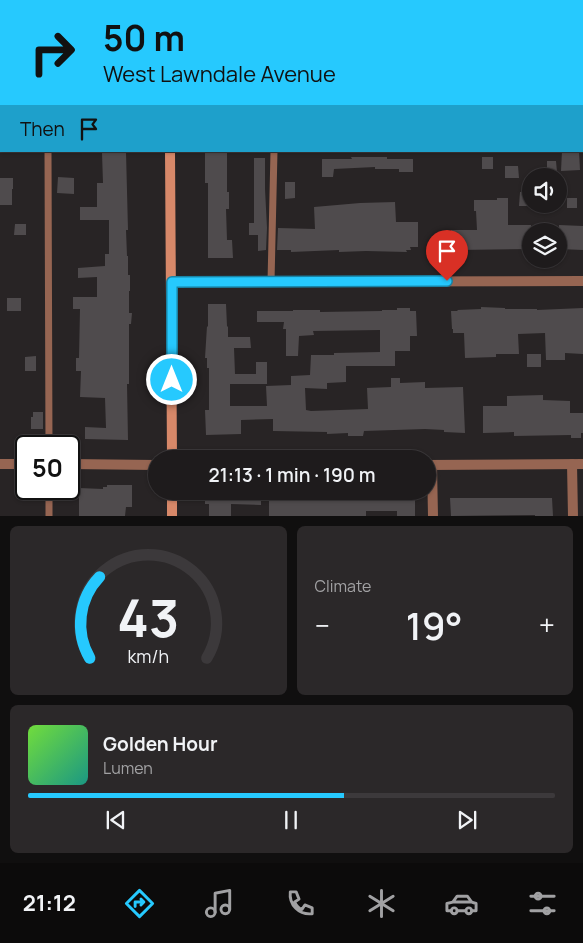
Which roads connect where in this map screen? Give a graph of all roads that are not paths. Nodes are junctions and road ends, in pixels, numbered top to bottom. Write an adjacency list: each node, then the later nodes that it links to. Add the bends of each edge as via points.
1 (48, 152): 7 (lane)
2 (170, 152): 5 (main road)
3 (274, 152): 6 (lane)
4 (583, 281): 6 (street)
5 (172, 282): 6 (street); 8 (main road)
6 (272, 282)
7 (49, 435)
8 (172, 450)
9 (0, 464): 10 (street)
10 (15, 464)
11 (80, 464): 14 (street)
12 (572, 464): 13 (street); 15 (street); 22 (street)
13 (583, 464)
14 (148, 465)
15 (436, 465)
16 (49, 500): 19 (lane)
17 (172, 500): 20 (main road)
18 (432, 500): 21 (street)
19 (49, 516)
20 (172, 516)
21 (433, 516)
22 (573, 516)

